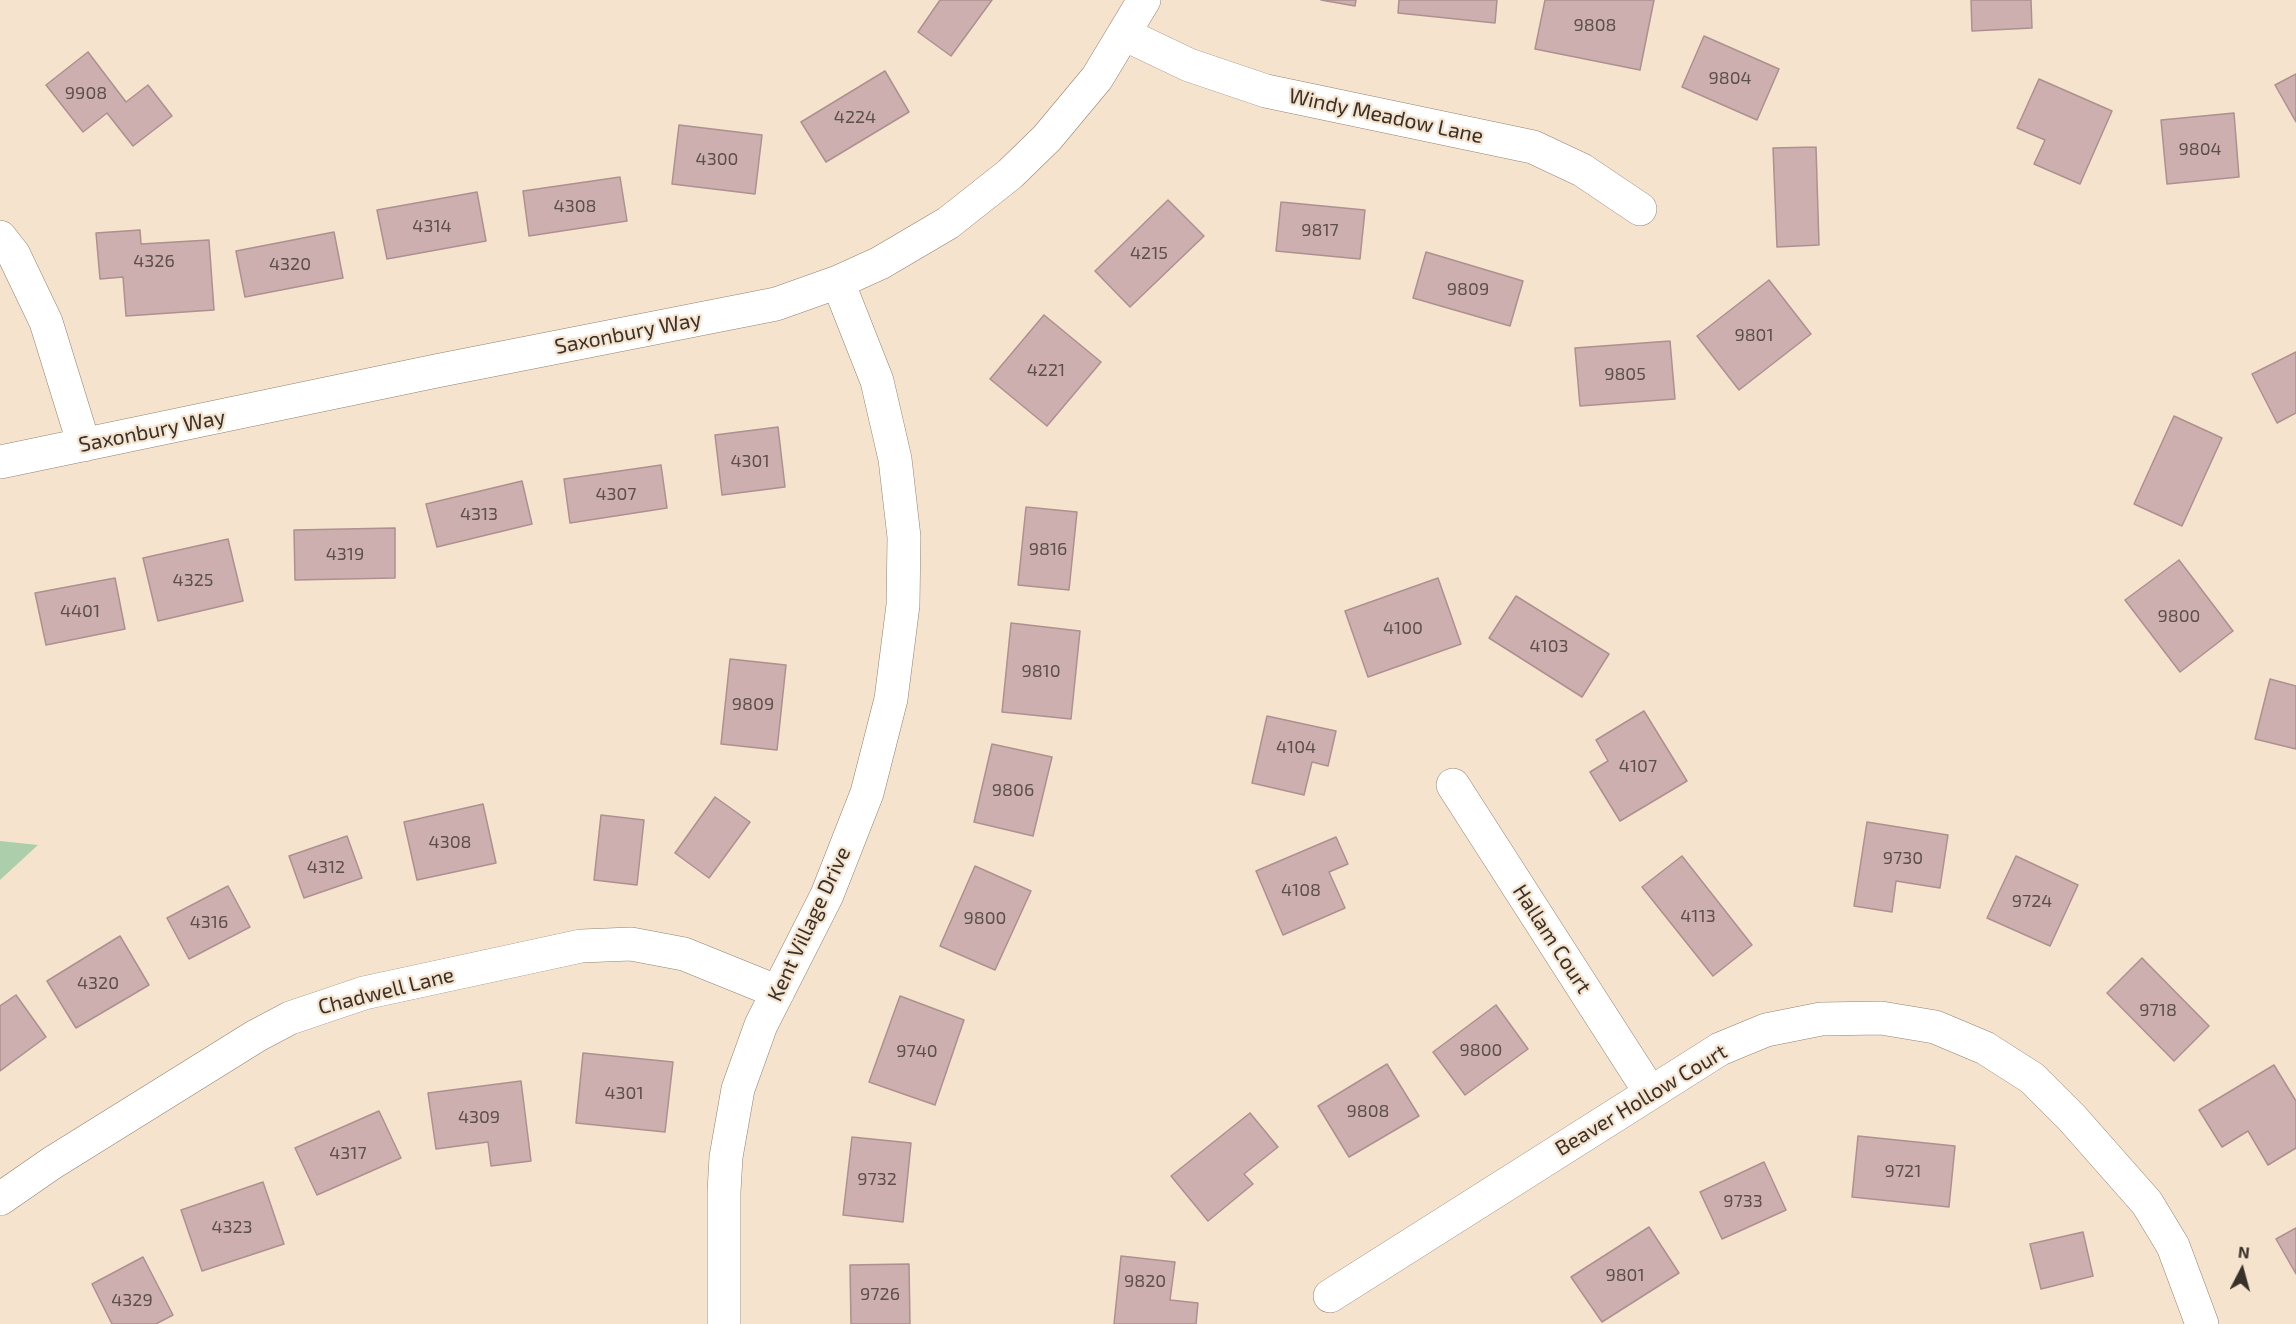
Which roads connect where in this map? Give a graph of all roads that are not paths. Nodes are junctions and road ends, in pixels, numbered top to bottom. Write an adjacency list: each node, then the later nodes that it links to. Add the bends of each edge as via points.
1 (1144, 0): 2 (street, Saxonbury Way)
2 (1125, 35): 3 (street, Windy Meadow Lane, via 1190,65 1266,91 1533,147 1582,170); 5 (street, Saxonbury Way, via 1098,78 1010,174 948,223 880,263)
3 (1640, 209)
4 (0, 237): 6 (street, via 14,255 46,322)
5 (838, 282): 6 (street, Saxonbury Way, via 776,304 436,370); 9 (street, Kent Village Drive, via 877,381 895,459 904,537 903,605 891,699 867,793 827,895)
6 (84, 445): 7 (street, Saxonbury Way)
7 (0, 462)
8 (1454, 785): 10 (street, Hallam Court)
9 (778, 992): 11 (street, Chadwell Lane, via 684,954 631,944 581,946 364,993 310,1011 256,1036); 13 (street, Kent Village Drive, via 748,1057 726,1157)
10 (1650, 1092): 12 (street, Beaver Hollow Court); 14 (street, Beaver Hollow Court, via 1729,1045 1766,1030 1821,1019 1912,1022 1935,1027 1985,1048 2032,1078 2147,1203 2173,1246)
11 (0, 1199)
12 (1330, 1296)
13 (724, 1324)
14 (2202, 1324)

